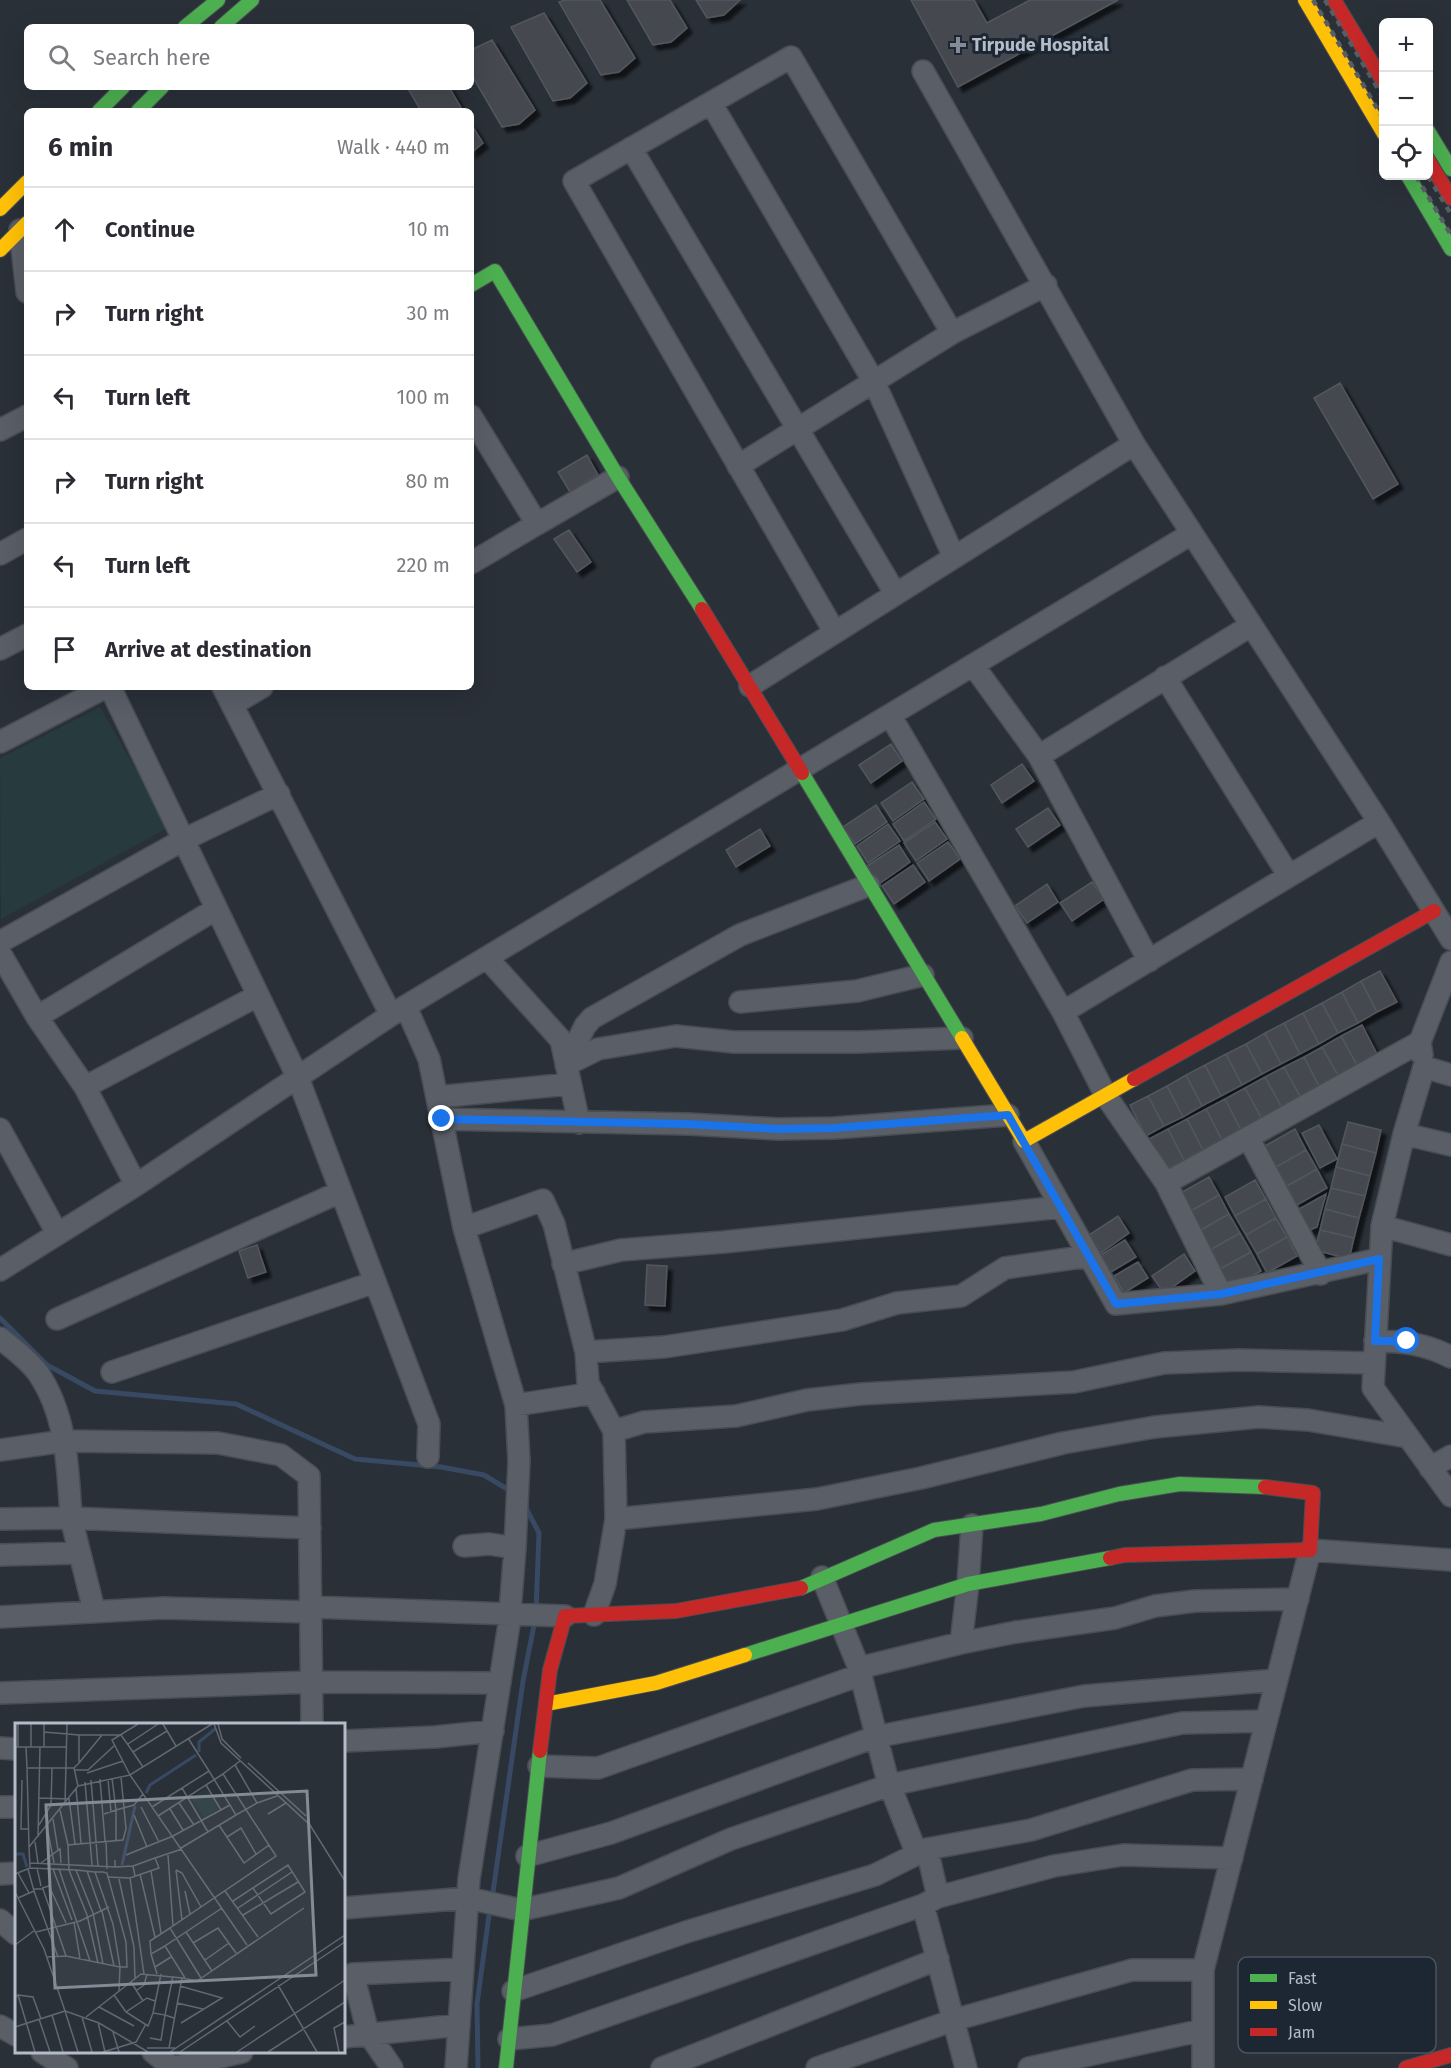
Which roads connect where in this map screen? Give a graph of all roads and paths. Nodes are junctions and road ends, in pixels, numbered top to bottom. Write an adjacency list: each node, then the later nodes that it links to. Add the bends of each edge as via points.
1 (218, 0): 6 (street)
2 (252, 0): 7 (street)
3 (1292, 0): 16 (street)
4 (1305, 0): 15 (street)
5 (1334, 0): 9 (street)
6 (189, 24)
7 (224, 24)
8 (923, 71): 31 (street)
9 (1379, 77)
10 (120, 90): 13 (street)
11 (159, 90): 14 (street)
12 (711, 103): 18 (street); 32 (street, via 790,57); 33 (street)
13 (102, 108)
14 (141, 108)
15 (1379, 135)
16 (1379, 136)
17 (1433, 139): 20 (street)
18 (631, 148): 36 (street); 39 (street, via 574,181)
19 (1433, 168): 24 (street)
20 (1451, 169)
21 (1399, 180): 29 (street)
22 (1410, 180): 29 (street)
23 (24, 185): 25 (street)
24 (1451, 198)
25 (0, 209)
26 (23, 227): 27 (street); 28 (street)
27 (24, 243)
28 (0, 250)
29 (1448, 254)
30 (474, 283): 40 (street, via 495,271)
31 (1046, 285): 32 (street); 38 (street)
32 (952, 333): 33 (street)
33 (874, 382): 36 (street); 45 (street)
34 (24, 418): 37 (street)
35 (474, 424): 41 (street)
36 (799, 429): 39 (street); 47 (street)
37 (0, 430)
38 (1134, 444): 42 (street); 45 (street)
39 (738, 466): 49 (street)
40 (618, 477): 41 (street); 54 (street)
41 (537, 524): 46 (street)
42 (1191, 534): 48 (street); 52 (street)
43 (24, 541): 44 (street)
44 (0, 554)
45 (954, 557): 47 (street)
46 (474, 561)
47 (895, 593): 49 (street)
48 (1250, 626): 53 (street); 64 (street)
49 (834, 631): 54 (street)
50 (24, 637): 51 (street)
51 (0, 649)
52 (973, 665): 59 (street); 61 (street)
53 (1166, 677): 61 (street); 66 (street)
54 (750, 686): 62 (street)
55 (102, 690): 60 (street)
56 (109, 690): 65 (street)
57 (251, 690): 58 (street)
58 (228, 696): 63 (street)
59 (890, 715): 62 (street); 80 (street)
60 (0, 742)
61 (1039, 756): 74 (street)
62 (800, 770): 67 (street); 73 (street)
63 (279, 794): 65 (street); 79 (street)
64 (1379, 822): 66 (street); 69 (street)
65 (183, 840): 68 (street); 71 (street)
66 (1289, 876): 74 (street)
67 (869, 885): 76 (street); 85 (street, via 740,935 592,1018 585,1026)
68 (216, 909): 77 (street); 81 (street)
69 (1434, 911): 70 (street); 89 (street)
70 (1451, 939)
71 (0, 942)
72 (0, 953): 81 (street)
73 (487, 958): 79 (street); 85 (street, via 561,1040)
74 (1149, 961): 80 (street)
75 (1451, 962): 83 (street)
76 (923, 975): 78 (street, via 857,991); 82 (street)
77 (258, 996): 87 (street); 88 (street)
78 (740, 1002)
79 (399, 1011): 87 (street); 90 (street, via 429,1059)
80 (1063, 1012): 89 (street)
81 (38, 1017): 88 (street)
82 (962, 1038): 85 (street, via 734,1042 676,1036 598,1049); 91 (street)
83 (1420, 1042): 84 (street); 96 (street)
84 (1424, 1067): 86 (street); 95 (street)
85 (568, 1075): 90 (street); 93 (street)
86 (1451, 1075)
87 (298, 1077): 100 (street); 101 (street)
88 (85, 1087): 100 (street)
89 (1106, 1096): 97 (street); 99 (street)
90 (437, 1097): 92 (street)
91 (1008, 1115): 93 (street, via 834,1128); 97 (street)
92 (442, 1119): 93 (street); 104 (street)
93 (579, 1123)
94 (0, 1129): 105 (street)
95 (1404, 1134): 98 (street); 103 (street)
96 (1249, 1138): 99 (street); 111 (street)
97 (1024, 1141): 102 (street)
98 (1451, 1145)
99 (1166, 1183): 113 (street)
100 (136, 1185): 105 (street)
101 (340, 1192): 112 (street); 114 (street)
102 (1061, 1207): 107 (street); 109 (street, via 621,1250)
103 (1382, 1226): 106 (street); 108 (street)
104 (464, 1228): 109 (street, via 543,1200 554,1224); 122 (street)
105 (57, 1233): 110 (street)
106 (1451, 1245)
107 (1089, 1256): 113 (street, via 1116,1304); 117 (street, via 1005,1268 961,1296 897,1303 842,1320 664,1347)
108 (1379, 1259): 111 (street); 116 (street)
109 (563, 1264): 117 (street)
110 (0, 1270)
111 (1321, 1274): 113 (street)
112 (375, 1282): 120 (street); 128 (street, via 429,1424)
113 (1221, 1294)
114 (57, 1318)
115 (0, 1338): 125 (street, via 38,1372 57,1411)
116 (1375, 1341): 118 (street, via 1407,1341); 119 (street)
117 (586, 1352): 121 (street, via 588,1383)
118 (1451, 1357)
119 (1374, 1363): 123 (street, via 1164,1363 1074,1382 861,1394 736,1416 644,1422); 124 (street, via 1372,1388)
120 (112, 1372)
121 (594, 1393): 122 (street); 123 (street)
122 (516, 1404): 137 (street, via 519,1461)
123 (614, 1431): 133 (street)
124 (1408, 1437): 129 (street); 133 (street, via 1308,1420 1259,1417 1178,1425 1063,1443 817,1499)
125 (64, 1441): 126 (street); 131 (street); 135 (street, via 218,1443 281,1455 309,1476)
126 (0, 1450)
127 (1451, 1456): 129 (street)
128 (428, 1458)
129 (1430, 1468): 130 (street)
130 (1451, 1497)
131 (71, 1518): 132 (street); 135 (street); 139 (street)
132 (0, 1519)
133 (616, 1519): 148 (street, via 605,1584)
134 (972, 1525): 138 (street, via 1180,1484 1260,1487 1313,1493); 142 (street, via 934,1530); 143 (street)
135 (310, 1528): 145 (street)
136 (464, 1546): 137 (street)
137 (515, 1548): 147 (street)
138 (1310, 1550): 141 (street); 143 (street, via 1125,1555); 144 (street)
139 (79, 1553): 140 (street); 146 (street)
140 (0, 1555)
141 (1451, 1560)
142 (822, 1577): 148 (street, via 804,1587 676,1611); 151 (street)
143 (969, 1584): 151 (street); 152 (street)
144 (1298, 1599): 152 (street, via 1195,1601 1155,1606 1115,1618); 154 (street)
145 (311, 1609): 146 (street); 147 (street); 155 (street)
146 (94, 1610): 150 (street)
147 (510, 1612): 149 (street); 156 (street)
148 (594, 1615): 149 (street)
149 (565, 1616): 158 (street, via 554,1645)
150 (0, 1617)
151 (841, 1624): 153 (street); 158 (street, via 656,1683)
152 (961, 1643): 153 (street)
153 (860, 1672): 162 (street); 166 (street, via 598,1768)
154 (1277, 1680): 159 (street); 162 (street, via 1084,1696)
155 (311, 1683): 156 (street); 157 (street); 160 (street)
156 (500, 1683): 161 (street)
157 (0, 1693)
158 (546, 1704): 166 (street)
159 (1266, 1721): 167 (street); 168 (street, via 1182,1723)
160 (312, 1723)
161 (493, 1731): 163 (street); 174 (street)
162 (875, 1737): 168 (street); 170 (street, via 611,1833)
163 (345, 1742)
164 (0, 1748): 165 (street)
165 (15, 1749)
166 (538, 1766): 170 (street)
167 (1252, 1779): 169 (street, via 1192,1780 1031,1830); 171 (street)
168 (890, 1785): 169 (street, via 916,1852); 177 (street, via 731,1839 619,1888)
169 (927, 1849): 175 (street); 184 (street, via 875,1875 686,1932)
170 (527, 1856): 177 (street)
171 (1232, 1858): 175 (street, via 1123,1855 1054,1866); 182 (street)
172 (15, 1873): 173 (street)
173 (0, 1874)
174 (468, 1898): 176 (street); 177 (street); 181 (street)
175 (930, 1901): 180 (street); 192 (street, via 552,2035)
176 (345, 1908)
177 (521, 1910): 184 (street)
178 (0, 1920): 179 (street)
179 (15, 1933)
180 (938, 1959): 185 (street); 202 (street)
181 (463, 1969): 183 (street, via 353,1974); 186 (street)
182 (1203, 1970): 185 (street, via 1132,1970); 188 (street)
183 (350, 1989): 189 (street)
184 (513, 1991): 192 (street)
185 (954, 2020): 203 (street); 204 (street)
186 (459, 2025): 189 (street); 200 (street)
187 (0, 2026): 190 (street)
188 (1203, 2030): 205 (street); 206 (street)
189 (368, 2033): 191 (street); 199 (street)
190 (15, 2034)
191 (345, 2037)
192 (509, 2038): 201 (street)
193 (44, 2053): 197 (street)
194 (154, 2053): 198 (street)
195 (239, 2053): 198 (street)
196 (1451, 2055): 207 (street)
197 (68, 2068)
198 (172, 2068)
199 (392, 2068)
200 (456, 2068)
201 (506, 2068)
202 (662, 2068)
203 (817, 2068)
204 (966, 2068)
205 (1029, 2068)
206 (1203, 2068)
207 (1406, 2068)

